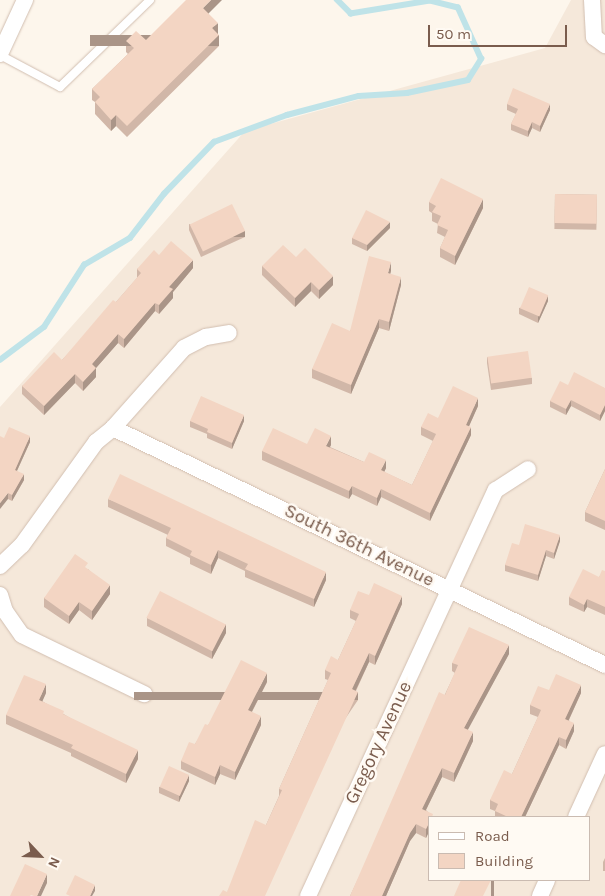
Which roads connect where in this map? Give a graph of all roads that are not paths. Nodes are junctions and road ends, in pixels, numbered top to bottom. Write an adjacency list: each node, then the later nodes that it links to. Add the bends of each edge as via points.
1 (25, 0): 5 (street)
2 (150, 0): 5 (lane, via 60,87)
3 (592, 0): 4 (street)
4 (599, 41)
5 (0, 55)
6 (229, 333): 7 (street, via 206,337 184,348)
7 (113, 428): 9 (street, via 96,442 22,545); 10 (street, South 36th Avenue)
8 (528, 469): 10 (street, Gregory Avenue, via 496,490)
9 (0, 566)
10 (449, 589): 12 (street, South 36th Avenue); 17 (street, Gregory Avenue)
11 (0, 595): 13 (street, via 5,611 22,634)
12 (605, 666)
13 (144, 694)
14 (605, 754): 15 (street)
15 (576, 816)
16 (548, 881): 18 (street)
17 (308, 896)
18 (540, 896)

